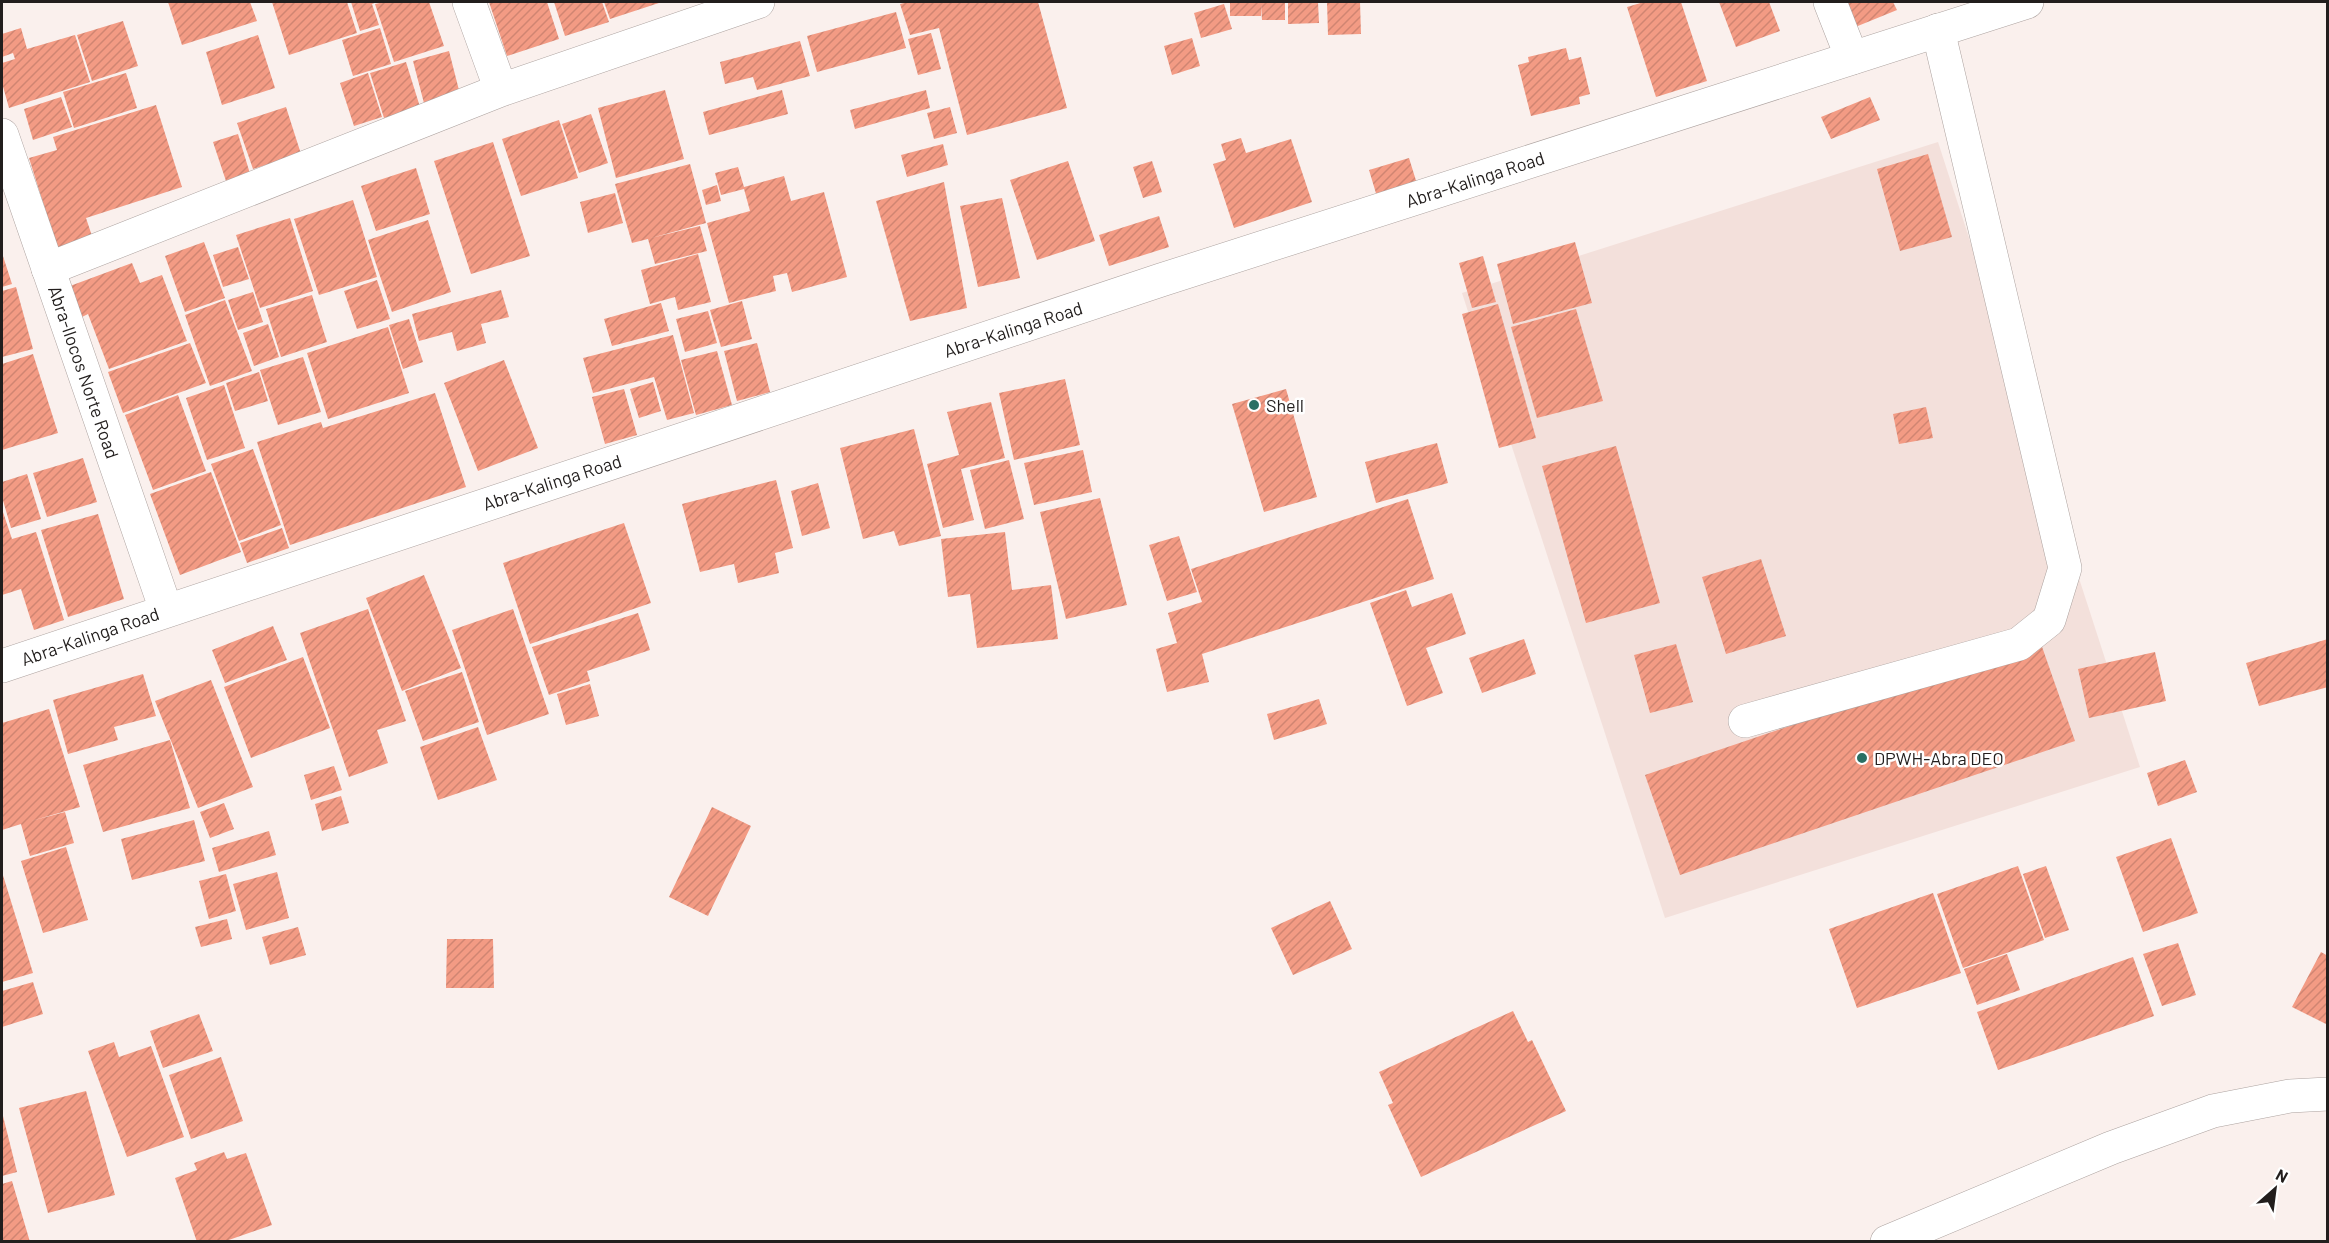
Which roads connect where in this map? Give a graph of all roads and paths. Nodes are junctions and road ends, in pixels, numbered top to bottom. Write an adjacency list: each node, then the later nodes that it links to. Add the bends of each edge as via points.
1 (469, 2): 7 (main road)
2 (758, 2): 7 (main road)
3 (1830, 2): 6 (main road)
4 (2027, 2): 5 (main road, Abra-Kalinga Road)
5 (1938, 30): 6 (main road, Abra-Kalinga Road); 12 (main road, via 2065,568 2049,620 2019,644)
6 (1852, 58): 10 (main road, Abra-Kalinga Road, via 1161,280)
7 (501, 90): 9 (main road)
8 (2, 135): 9 (main road, Abra-Ilocos Norte Road)
9 (48, 269): 10 (main road, Abra-Ilocos Norte Road)
10 (166, 610): 11 (main road, Abra-Kalinga Road)
11 (2, 666)
12 (1745, 721)
13 (2328, 1094): 14 (main road, via 2290,1096 2213,1111 2111,1148)
14 (1887, 1242)

